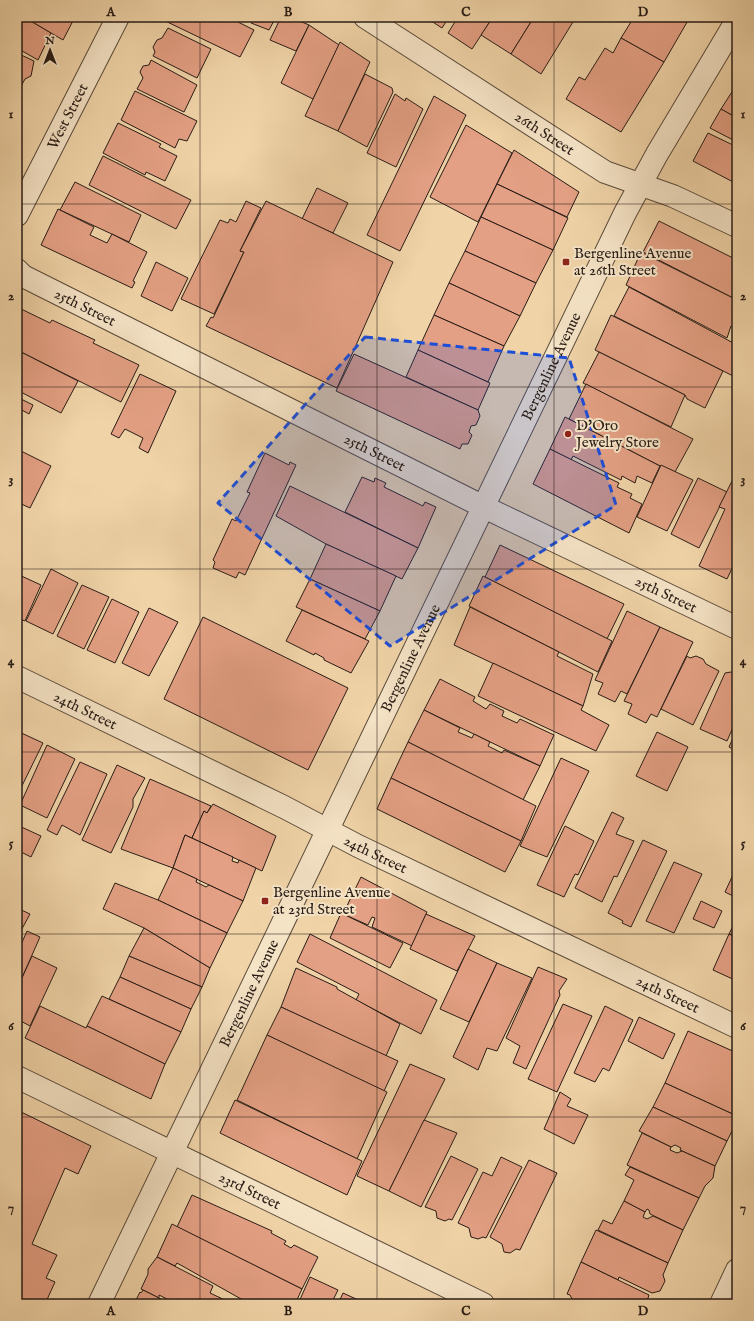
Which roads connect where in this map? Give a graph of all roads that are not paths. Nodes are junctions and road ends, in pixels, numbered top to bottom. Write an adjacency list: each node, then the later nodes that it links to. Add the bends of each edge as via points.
1 (118, 17): 5 (street, West Street)
2 (365, 17): 4 (street, 26th Street, via 606,172)
3 (737, 20): 4 (street, Bergenline Avenue)
4 (640, 185): 6 (street, 26th Street, via 673,196); 8 (street, Bergenline Avenue)
5 (17, 215)
6 (737, 226)
7 (17, 270): 8 (street, 25th Street, via 23,276)
8 (484, 507): 9 (street, 25th Street); 11 (street, Bergenline Avenue)
9 (737, 628)
10 (17, 677): 11 (street, 24th Street)
11 (329, 830): 12 (street, 24th Street); 14 (street, Bergenline Avenue)
12 (737, 1027)
13 (17, 1077): 14 (street, 23rd Street)
14 (171, 1154): 16 (street, Bergenline Avenue); 17 (street, 23rd Street)
15 (737, 1270): 18 (street)
16 (99, 1304)
17 (483, 1304)
18 (721, 1304)

